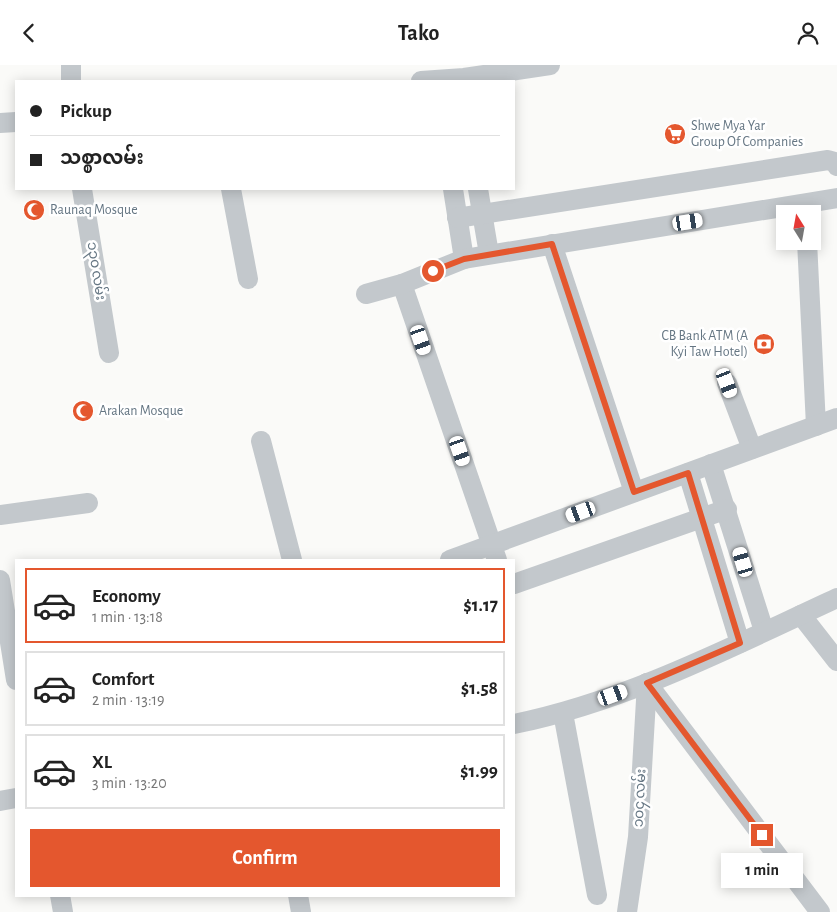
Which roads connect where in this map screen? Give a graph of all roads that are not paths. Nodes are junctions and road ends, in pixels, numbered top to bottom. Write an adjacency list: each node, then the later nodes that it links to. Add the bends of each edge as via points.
1 (71, 65): 5 (street)
2 (550, 65): 3 (street)
3 (504, 68): 4 (street)
4 (464, 79): 6 (street)
5 (71, 80)
6 (431, 80)
7 (15, 122): 8 (street)
8 (0, 123)
9 (837, 166): 17 (street, via 836,162 828,160)
10 (82, 190): 26 (street, ၁၃၀ လမ်း)
11 (231, 190): 23 (street)
12 (452, 190): 18 (street)
13 (478, 190): 17 (street)
14 (837, 198): 15 (street)
15 (817, 205)
16 (776, 213): 19 (street)
17 (481, 214): 18 (street); 21 (street)
18 (457, 218): 22 (street)
19 (552, 244): 21 (street); 34 (street)
20 (807, 250): 29 (street)
21 (489, 254): 22 (street)
22 (464, 259): 24 (street)
23 (248, 279)
24 (402, 284): 25 (street); 39 (street)
25 (366, 294)
26 (109, 353)
27 (727, 383): 31 (street)
28 (837, 418): 29 (street)
29 (816, 426): 31 (street)
30 (261, 441): 40 (street)
31 (752, 449): 32 (street)
32 (711, 464): 33 (street); 36 (street)
33 (688, 473): 34 (street); 38 (street)
34 (634, 492): 39 (street)
35 (88, 503): 37 (street)
36 (727, 509): 38 (street); 46 (street)
37 (0, 515)
38 (703, 518): 43 (street); 47 (street)
39 (495, 552): 41 (street)
40 (292, 559)
41 (456, 559)
42 (0, 579): 48 (street)
43 (515, 584)
44 (837, 598): 45 (street)
45 (802, 615): 46 (street); 49 (street)
46 (764, 631): 47 (street)
47 (740, 643): 51 (street)
48 (5, 649): 50 (street)
49 (837, 661)
50 (15, 677)
51 (647, 683): 52 (street); 61 (street, ၁၀၄ လမ်း, via 638,837); 62 (street)
52 (563, 713): 53 (street); 56 (street)
53 (515, 724)
54 (15, 798): 55 (street)
55 (0, 801)
56 (597, 895)
57 (60, 897): 59 (street)
58 (298, 897): 60 (street)
59 (63, 912)
60 (301, 912)
61 (627, 912)
62 (820, 912)

